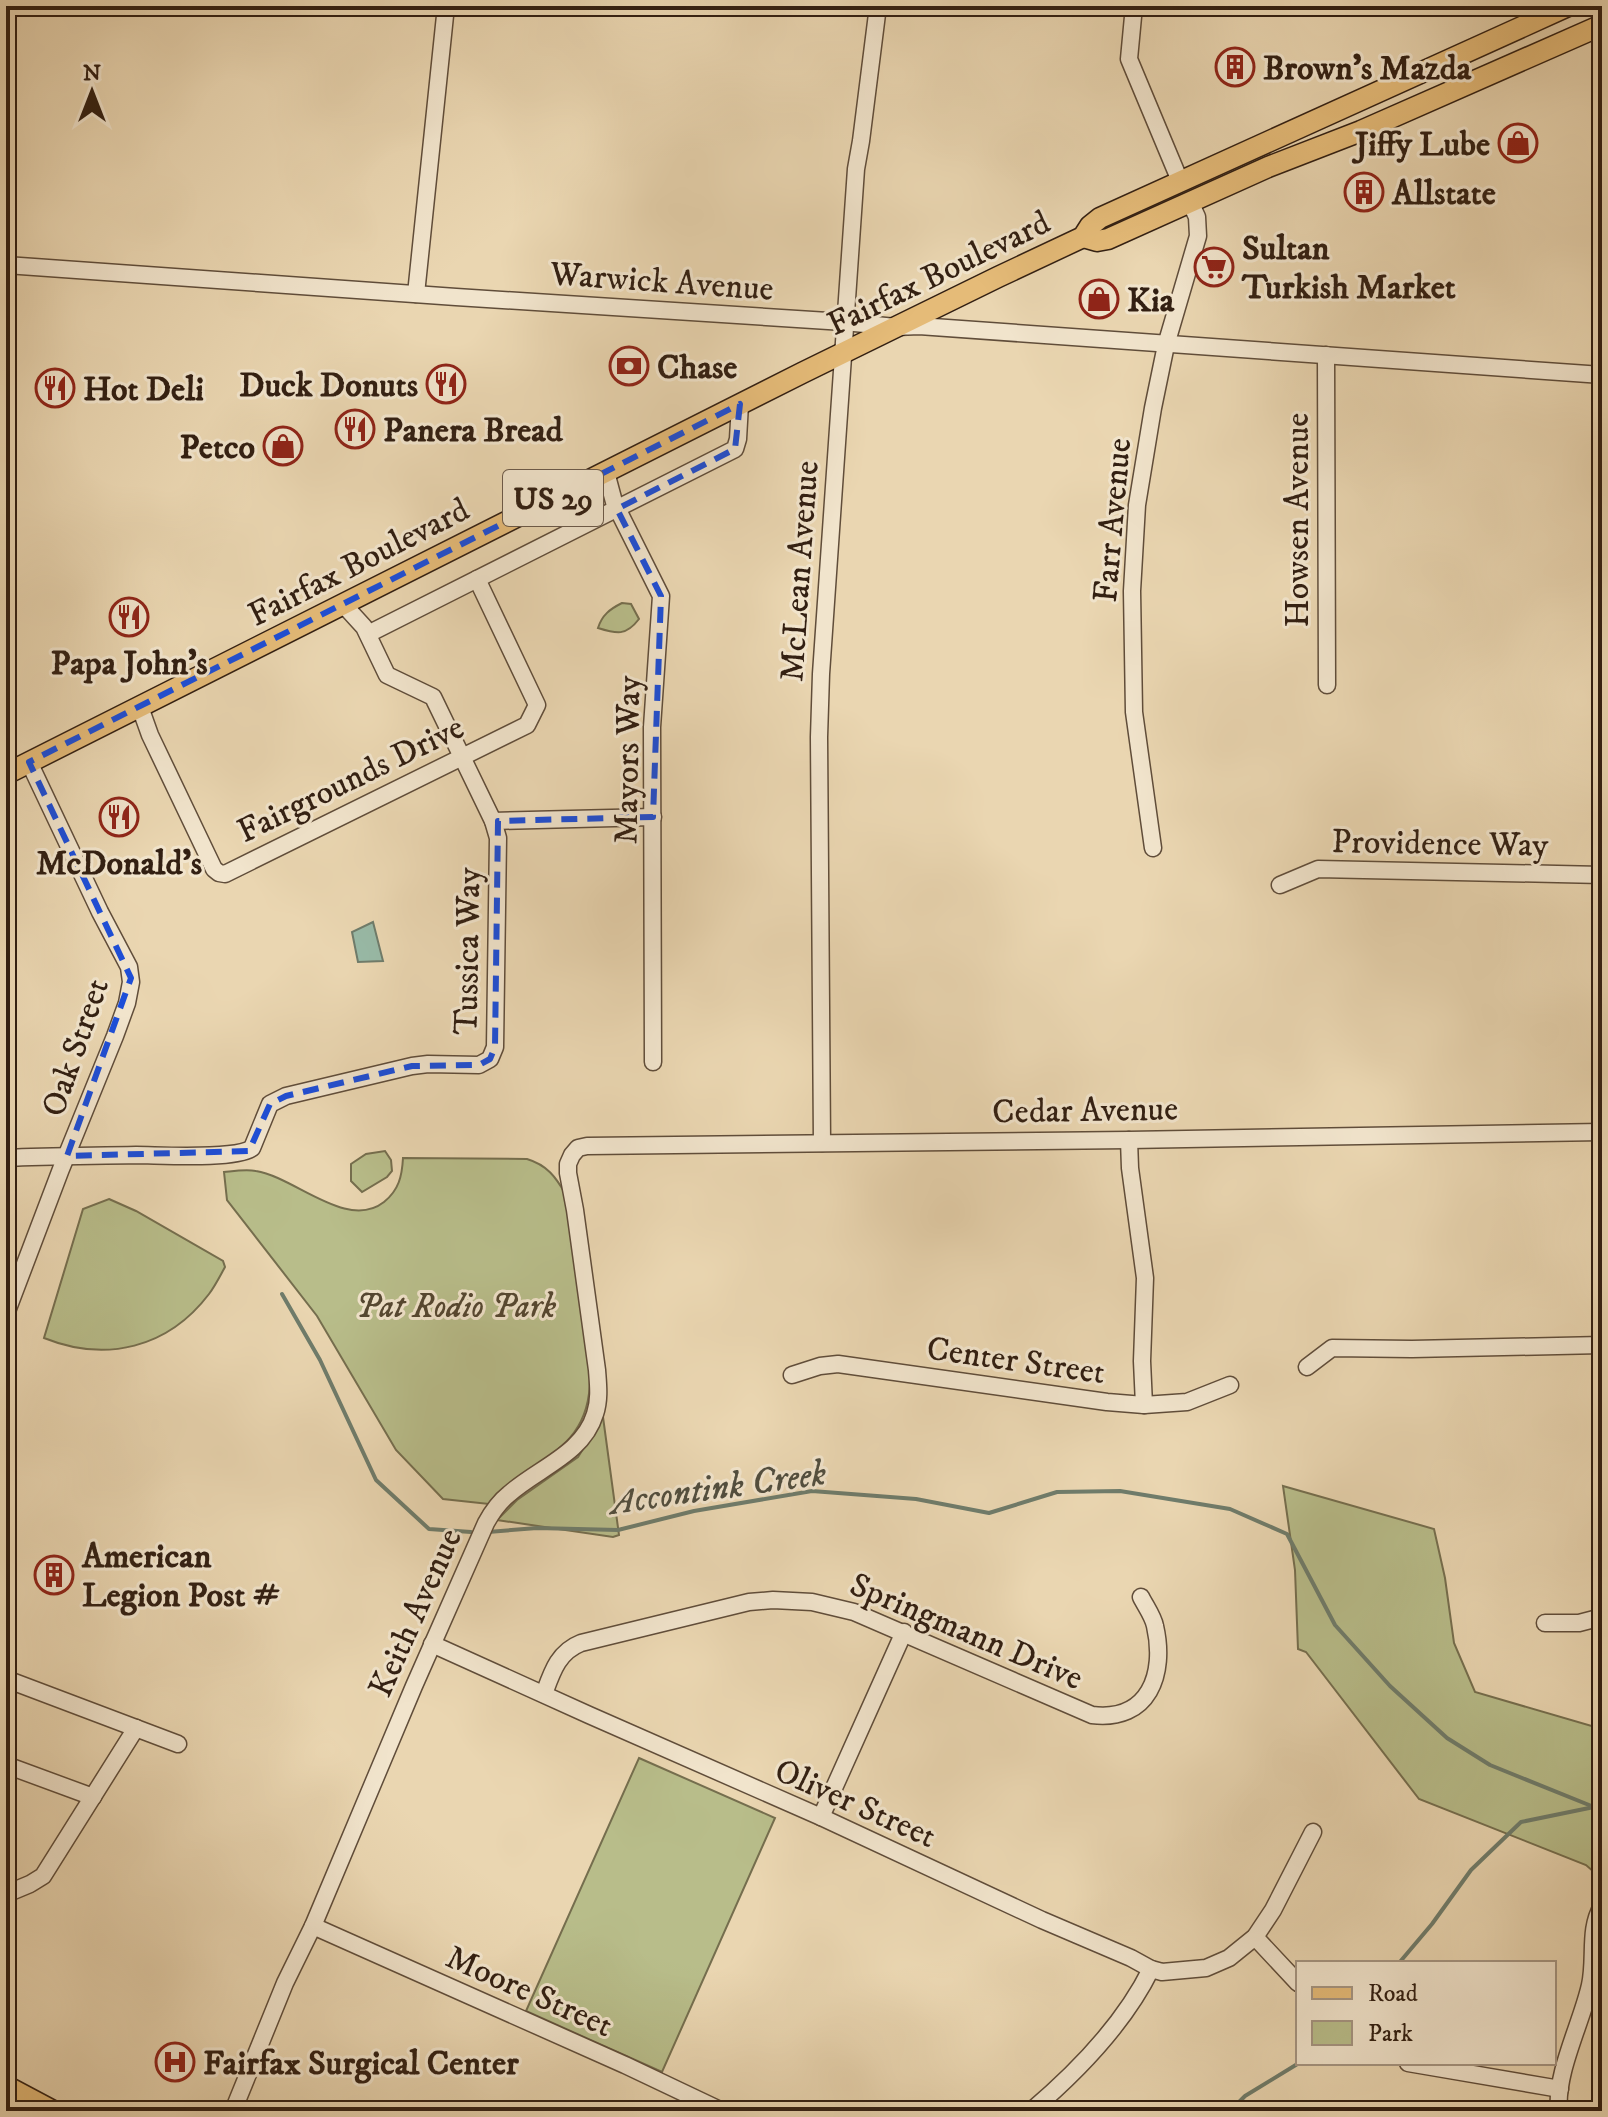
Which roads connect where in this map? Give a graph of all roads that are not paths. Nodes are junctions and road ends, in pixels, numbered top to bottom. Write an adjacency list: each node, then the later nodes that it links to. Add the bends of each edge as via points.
1 (446, 6): 10 (street)
2 (878, 6): 11 (street, McLean Avenue, via 856,169)
3 (1134, 6): 6 (street, via 1129,59)
4 (1568, 6): 6 (main road, Fairfax Boulevard / US 29)
5 (1602, 25): 7 (main road, Fairfax Boulevard / US 29)
6 (1180, 181): 8 (main road, Fairfax Boulevard / US 29, via 1100,218)
7 (1190, 202): 8 (main road, Fairfax Boulevard / US 29, via 1108,239); 13 (street, Farr Avenue, via 1198,236)
8 (1083, 237): 12 (main road, Fairfax Boulevard / US 29)
9 (6, 265): 10 (street, Warwick Avenue)
10 (416, 294): 11 (street, Warwick Avenue)
11 (844, 322): 12 (street, Warwick Avenue); 14 (street, McLean Avenue)
12 (896, 327): 13 (street, Warwick Avenue); 14 (main road, Fairfax Boulevard / US 29)
13 (1166, 345): 15 (street, Warwick Avenue); 30 (street, Farr Avenue, via 1137,505 1132,591 1134,712)
14 (843, 353): 17 (main road, Fairfax Boulevard / US 29); 36 (street, McLean Avenue, via 819,737)
15 (1326, 355): 16 (street, Warwick Avenue); 23 (street, Howsen Avenue)
16 (1602, 375)
17 (740, 404): 18 (main road, Fairfax Boulevard / US 29); 19 (street, via 735,449)
18 (606, 472): 19 (street, Mayors Way); 21 (main road, Fairfax Boulevard / US 29)
19 (617, 509): 20 (street); 28 (street, Mayors Way, via 661,596 652,727)
20 (477, 579): 22 (street); 25 (street, Fairgrounds Drive, via 537,705 527,725)
21 (343, 604): 22 (street, Tussica Way); 24 (main road, Fairfax Boulevard / US 29)
22 (368, 634): 25 (street, Tussica Way, via 387,675 433,697)
23 (1327, 685)
24 (140, 707): 25 (street, Fairgrounds Drive, via 214,869 225,874); 26 (main road, Fairfax Boulevard / US 29)
25 (461, 757): 29 (street, Tussica Way)
26 (29, 762): 27 (main road, Fairfax Boulevard / US 29); 38 (street, Oak Street, via 131,978 127,1003)
27 (6, 774)
28 (653, 817): 29 (street); 33 (street, Mayors Way)
29 (493, 821): 38 (street, Tussica Way, via 498,838 498,957 495,1047 490,1059 479,1065 412,1066 286,1096 270,1104 249,1151)
30 (1153, 848)
31 (1602, 875): 32 (street, Providence Way, via 1318,869)
32 (1280, 885)
33 (653, 1062)
34 (1602, 1132): 35 (street, Cedar Avenue)
35 (1129, 1140): 36 (street, Cedar Avenue); 45 (street, via 1145,1278)
36 (822, 1143): 37 (street, Cedar Avenue, via 587,1146)
37 (572, 1155): 50 (street, Keith Avenue, via 569,1182 599,1392 595,1414 575,1446 509,1494 491,1514)
38 (67, 1156): 39 (street); 40 (street, Oak Street)
39 (6, 1158)
40 (6, 1314)
41 (1602, 1345): 42 (street, via 1332,1348)
42 (1307, 1367)
43 (792, 1375): 45 (street, Center Street, via 838,1364)
44 (1230, 1385): 45 (street, Center Street, via 1187,1402)
45 (1144, 1405)
46 (1141, 1597): 49 (street, Springmann Drive, via 1154,1622 1157,1666 1146,1698 1121,1715 1092,1715)
47 (1602, 1617): 48 (street)
48 (1545, 1623)
49 (904, 1632): 52 (street, Springmann Drive, via 833,1605 749,1602 572,1647 557,1662); 57 (street)
50 (432, 1644): 52 (street, Oliver Street); 61 (street, Keith Avenue)
51 (6, 1679): 53 (street)
52 (544, 1694): 57 (street, Oliver Street)
53 (136, 1728): 54 (street); 56 (street)
54 (178, 1744)
55 (6, 1765): 56 (street)
56 (93, 1797): 59 (street, via 43,1876)
57 (821, 1817): 63 (street, Oliver Street)
58 (1313, 1832): 62 (street)
59 (6, 1894)
60 (1602, 1906): 67 (street, via 1594,1929 1590,1985)
61 (313, 1926): 69 (street, Keith Avenue); 70 (street, Moore Street)
62 (1255, 1937): 63 (street, Oliver Street, via 1206,1968); 64 (street)
63 (1151, 1969): 71 (street, via 1100,2043)
64 (1296, 1981)
65 (1420, 2065): 67 (street)
66 (6, 2086): 68 (main road)
67 (1560, 2089): 72 (street)
68 (53, 2111)
69 (233, 2111)
70 (722, 2111)
71 (1031, 2111)
72 (1559, 2111)

